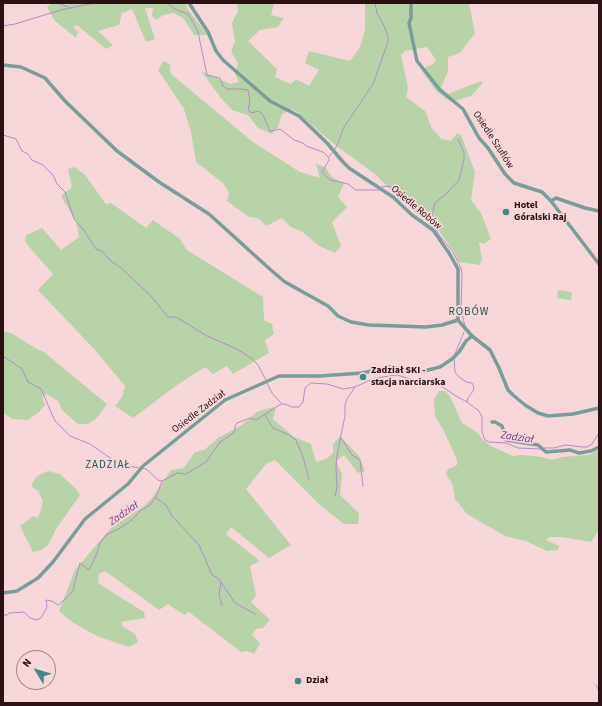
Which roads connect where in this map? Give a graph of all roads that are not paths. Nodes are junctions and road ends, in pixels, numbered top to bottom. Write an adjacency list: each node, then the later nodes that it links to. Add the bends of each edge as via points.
1 (189, 3): 7 (street, Osiedle Robów, via 223,60 270,101 299,116 349,168 393,197 412,215 434,230 458,269)
2 (411, 3): 4 (street, Osiedle Szuflów, via 409,23 417,61 440,90 463,109 498,165 514,184 542,192)
3 (3, 65): 7 (street, via 20,67 45,78 117,151 209,214 285,282 328,306 338,316 351,322 369,325 426,327)
4 (551, 201): 5 (street, via 556,198); 6 (street, Osiedle Szuflów)
5 (599, 211)
6 (599, 264)
7 (458, 320): 8 (street)
8 (472, 336): 9 (street, via 490,350 508,390 532,409 548,416 560,416); 12 (street, Osiedle Zadział, via 464,343 458,354 440,367 424,371 389,367 355,374 279,376 225,400 143,466 128,484 85,519 54,562 38,578 17,591)
9 (599, 408)
10 (492, 422): 11 (street, via 502,426 506,440 536,445 549,452 570,450 579,453)
11 (599, 447)
12 (3, 593)

